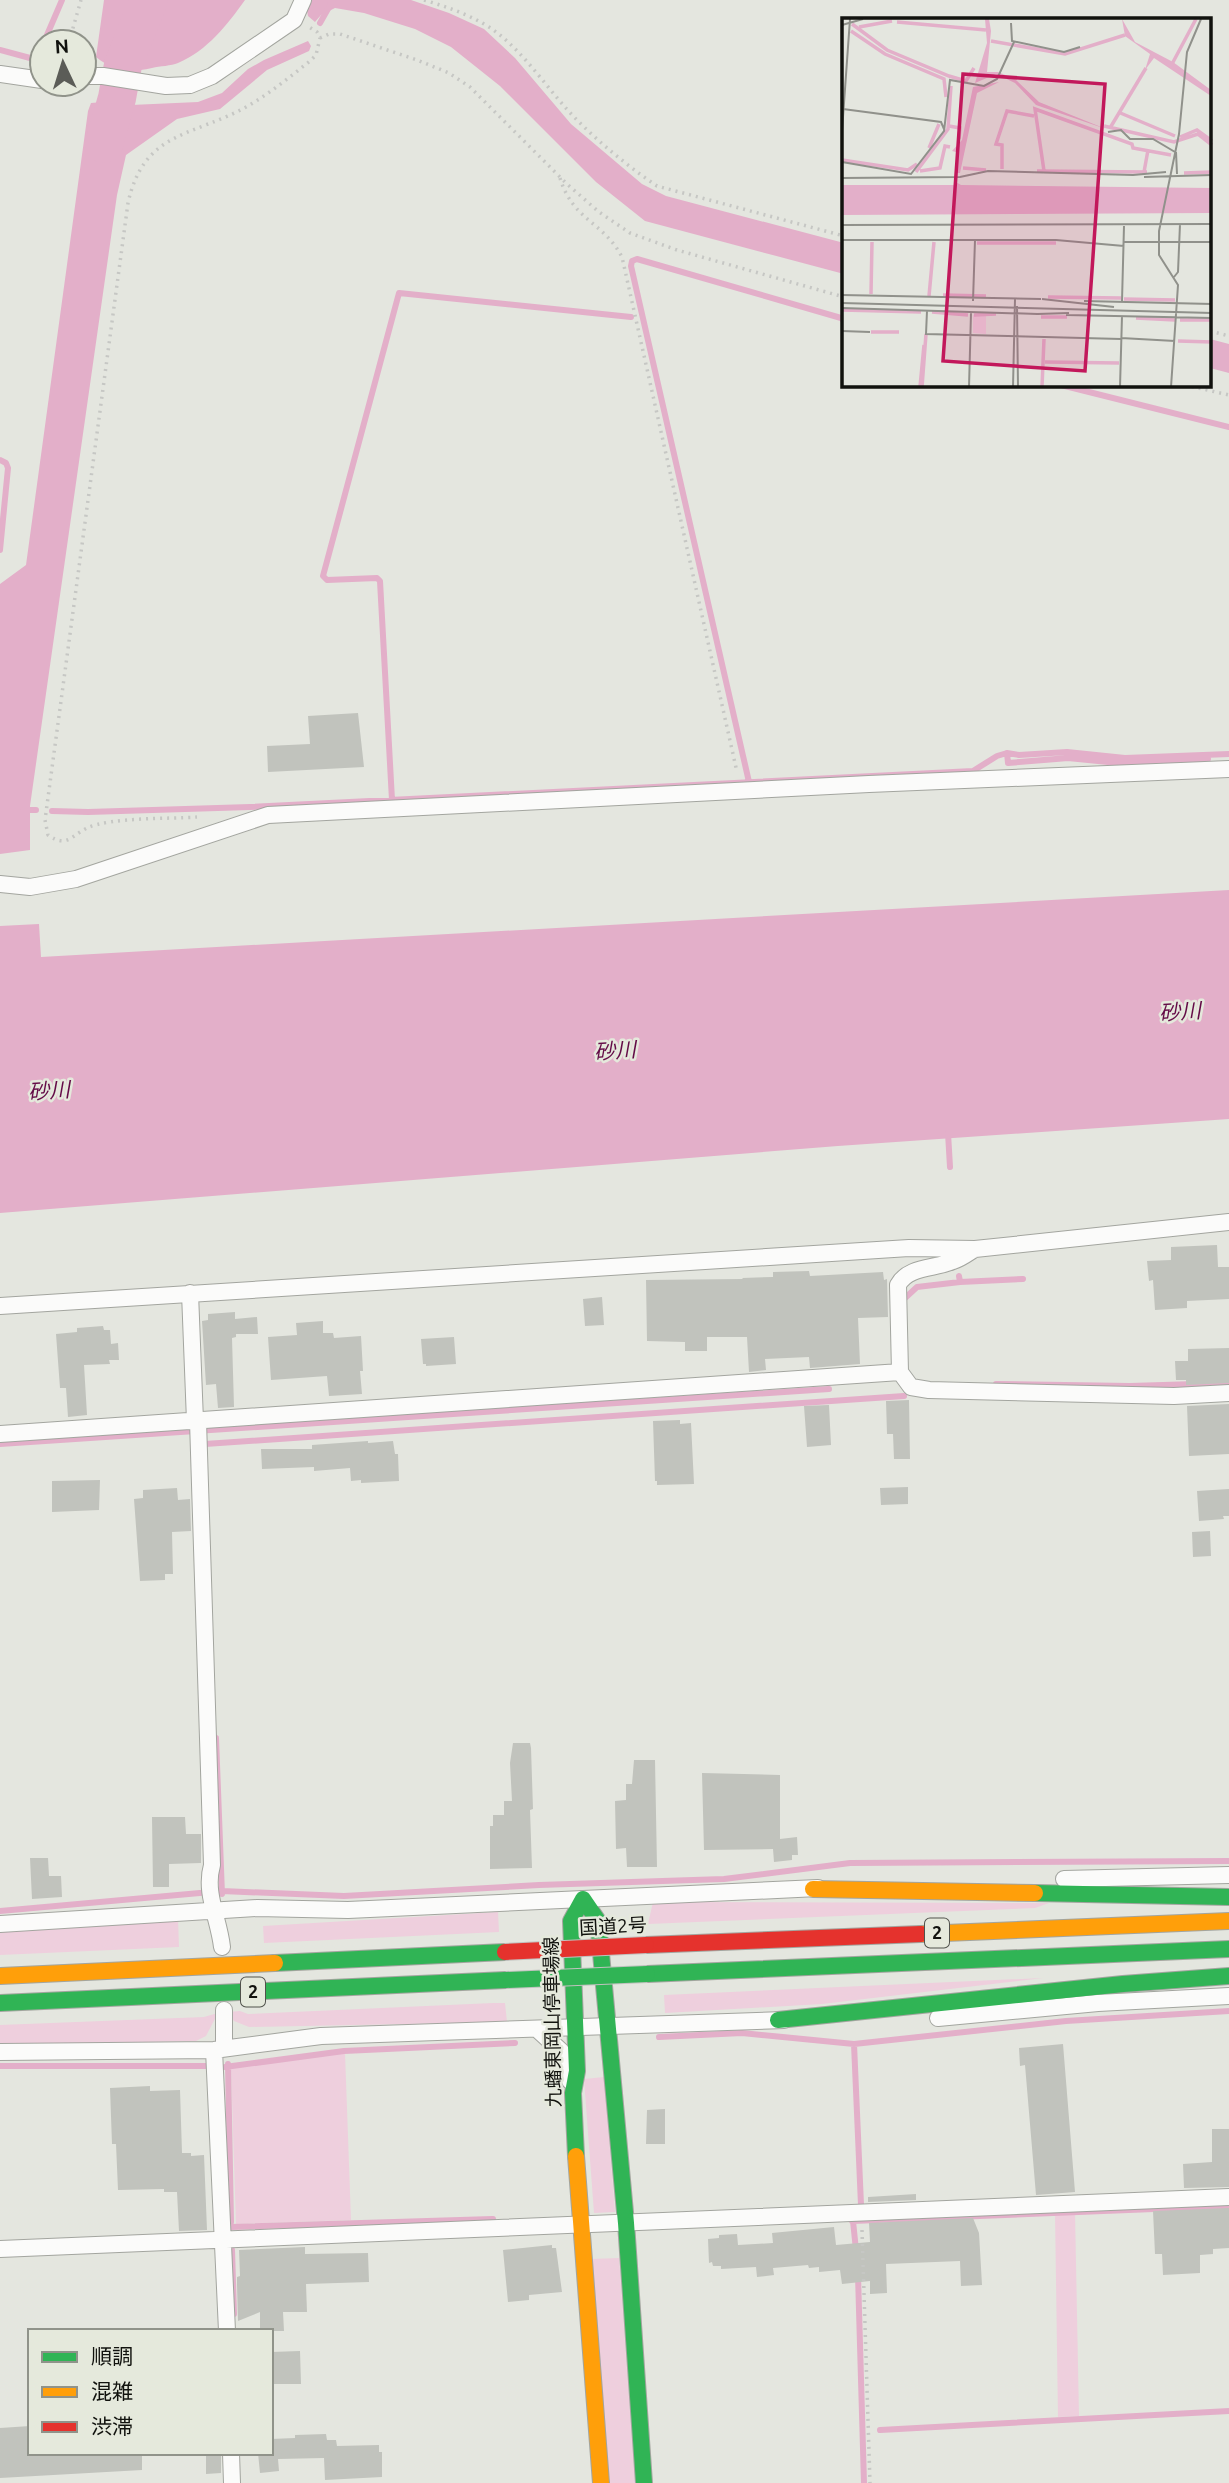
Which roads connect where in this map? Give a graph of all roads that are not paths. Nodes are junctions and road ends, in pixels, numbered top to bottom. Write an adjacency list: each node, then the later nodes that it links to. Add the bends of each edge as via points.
1 (302, 2): 3 (street, via 294,20 212,76 190,85)
2 (0, 74): 4 (street)
3 (98, 76)
4 (28, 78)
5 (1229, 769): 6 (street, via 268,815 76,879 30,887)
6 (0, 884)
7 (1229, 1222): 8 (street)
8 (975, 1249): 9 (street, via 909,1248); 11 (street, via 901,1278)
9 (190, 1293): 10 (street); 13 (street)
10 (0, 1306)
11 (900, 1372): 12 (street, via 911,1387 929,1390 1174,1396); 13 (street)
12 (1229, 1393)
13 (198, 1424): 14 (street); 18 (street)
14 (0, 1434)
15 (1229, 1875): 16 (street, via 1076,1880 872,1878)
16 (813, 1889): 17 (main road); 19 (street)
17 (1229, 1897)
18 (212, 1898): 19 (street, via 257,1908 348,1910); 21 (street); 22 (street)
19 (583, 1899): 30 (main road, via 598,1921); 31 (main road, 九蟠東岡山停車場線, via 571,1921)
20 (1229, 1921): 24 (main road, 国道2号 / 2, bridge)
21 (0, 1924)
22 (222, 1947)
23 (1229, 1949): 27 (main road, 2, bridge)
24 (0, 1976)
25 (1229, 1976): 29 (main road)
26 (1229, 1996): 29 (street, via 846,2026)
27 (0, 2003)
28 (224, 2010): 33 (street)
29 (778, 2020): 30 (street)
30 (608, 2025): 31 (street); 37 (main road)
31 (576, 2027): 32 (street); 35 (main road, 九蟠東岡山停車場線)
32 (537, 2029): 33 (street, via 321,2036); 35 (street, via 561,2051)
33 (219, 2049): 34 (street); 39 (street)
34 (0, 2052)
35 (573, 2093): 38 (main road, 九蟠東岡山停車場線)
36 (1229, 2197): 37 (street)
37 (626, 2223): 38 (street); 45 (main road)
38 (580, 2225): 39 (street); 44 (main road, 九蟠東岡山停車場線)
39 (224, 2240): 40 (street); 41 (street)
40 (0, 2249)
41 (227, 2329)
42 (231, 2455): 43 (street)
43 (232, 2483)
44 (601, 2483)
45 (644, 2483)

